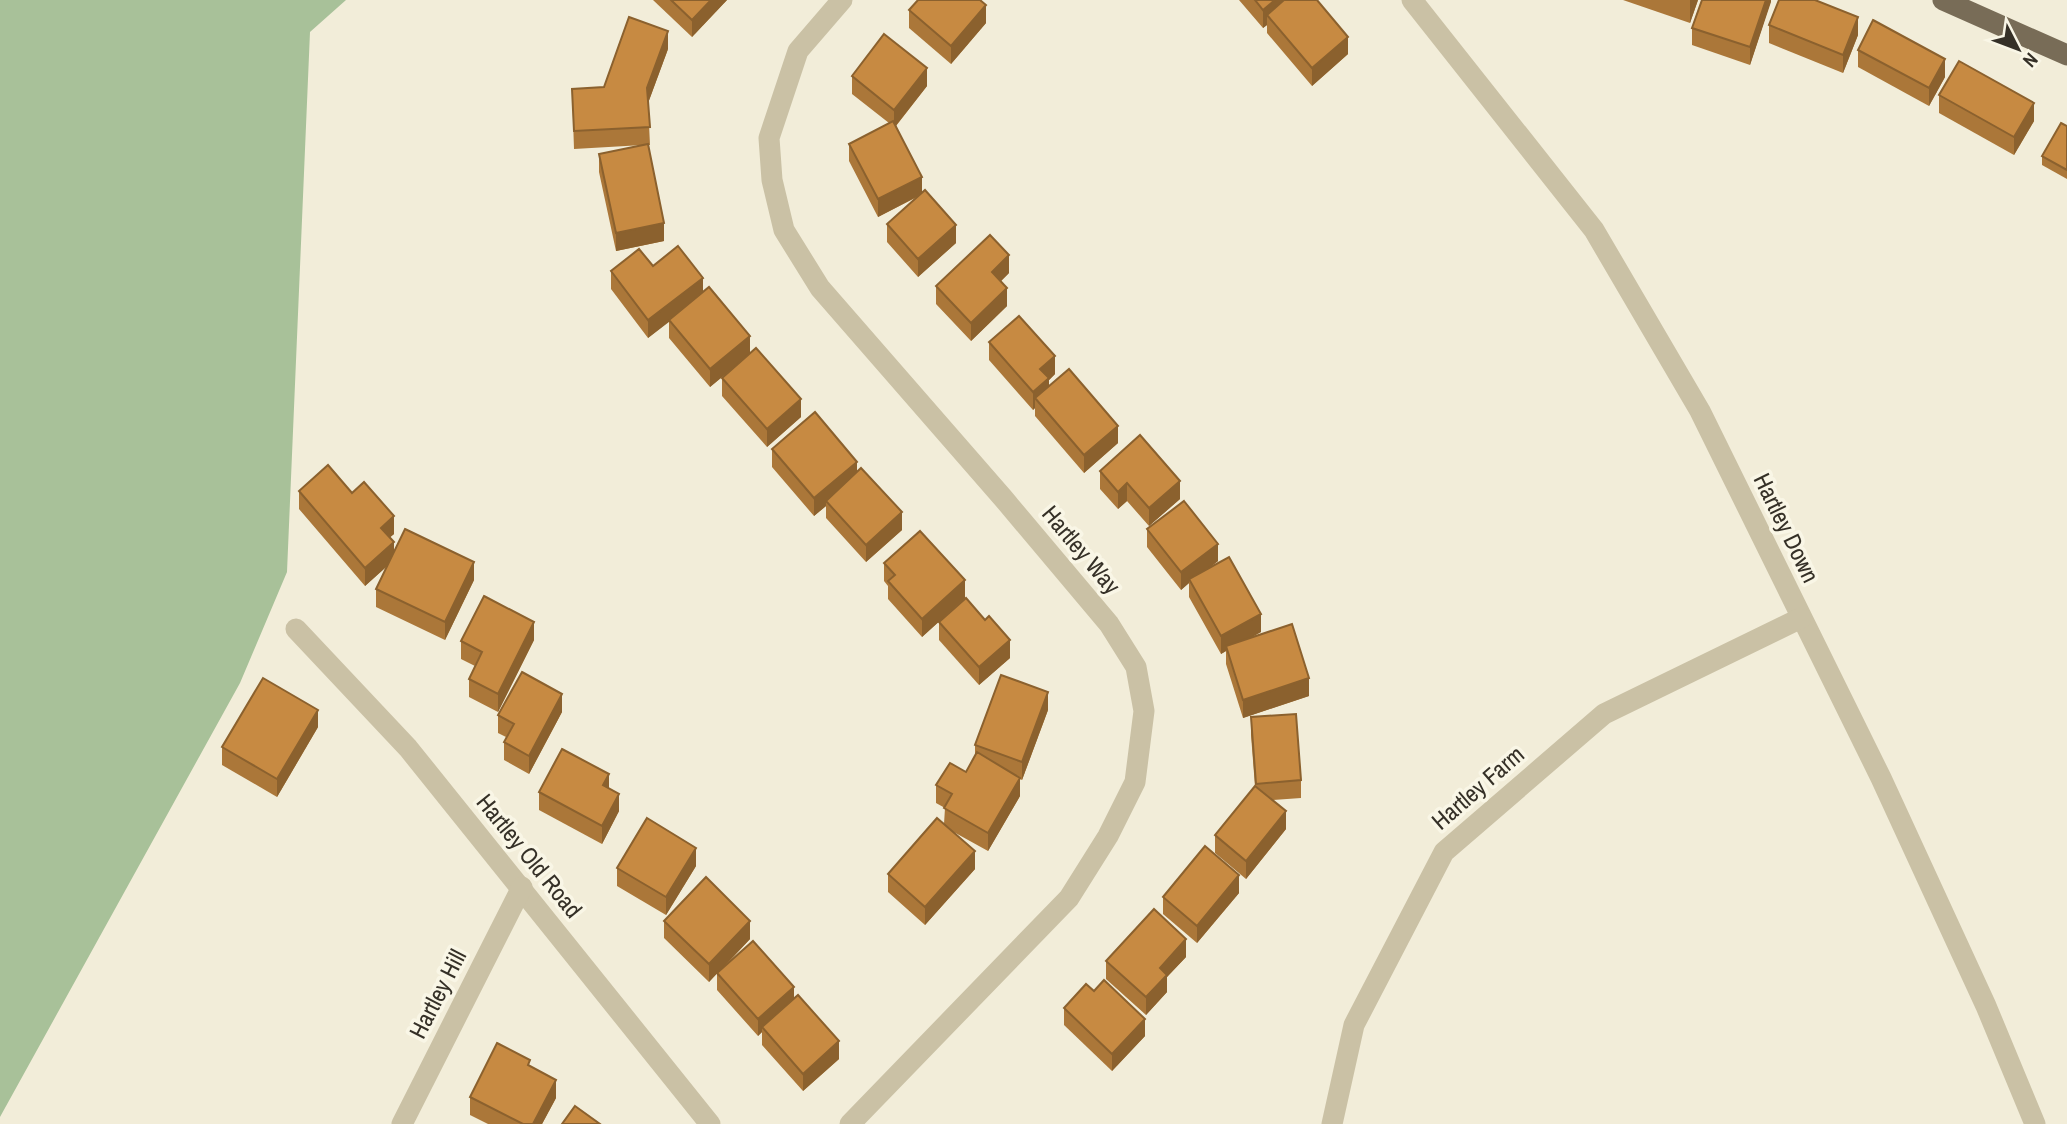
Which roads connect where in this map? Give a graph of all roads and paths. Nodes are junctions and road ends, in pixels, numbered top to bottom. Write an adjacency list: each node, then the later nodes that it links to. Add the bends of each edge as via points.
1 (842, 0): 10 (street, Hartley Way, via 799,51 769,138 772,180 784,230 820,288 1109,624 1136,667 1144,711 1135,782 1069,898)
2 (1412, 0): 5 (street, Hartley Down, via 1594,230 1700,411)
3 (1943, 0): 4 (main road)
4 (2067, 55)
5 (1801, 618): 11 (street, Hartley Farm, via 1604,714 1444,852 1354,1025); 12 (street, Hartley Down, via 1986,1006)
6 (296, 629): 7 (street, Hartley Old Road, via 408,748)
7 (522, 887): 8 (street, Hartley Hill); 9 (street, Hartley Old Road)
8 (402, 1124)
9 (710, 1124)
10 (850, 1124)
11 (1332, 1124)
12 (2035, 1124)

